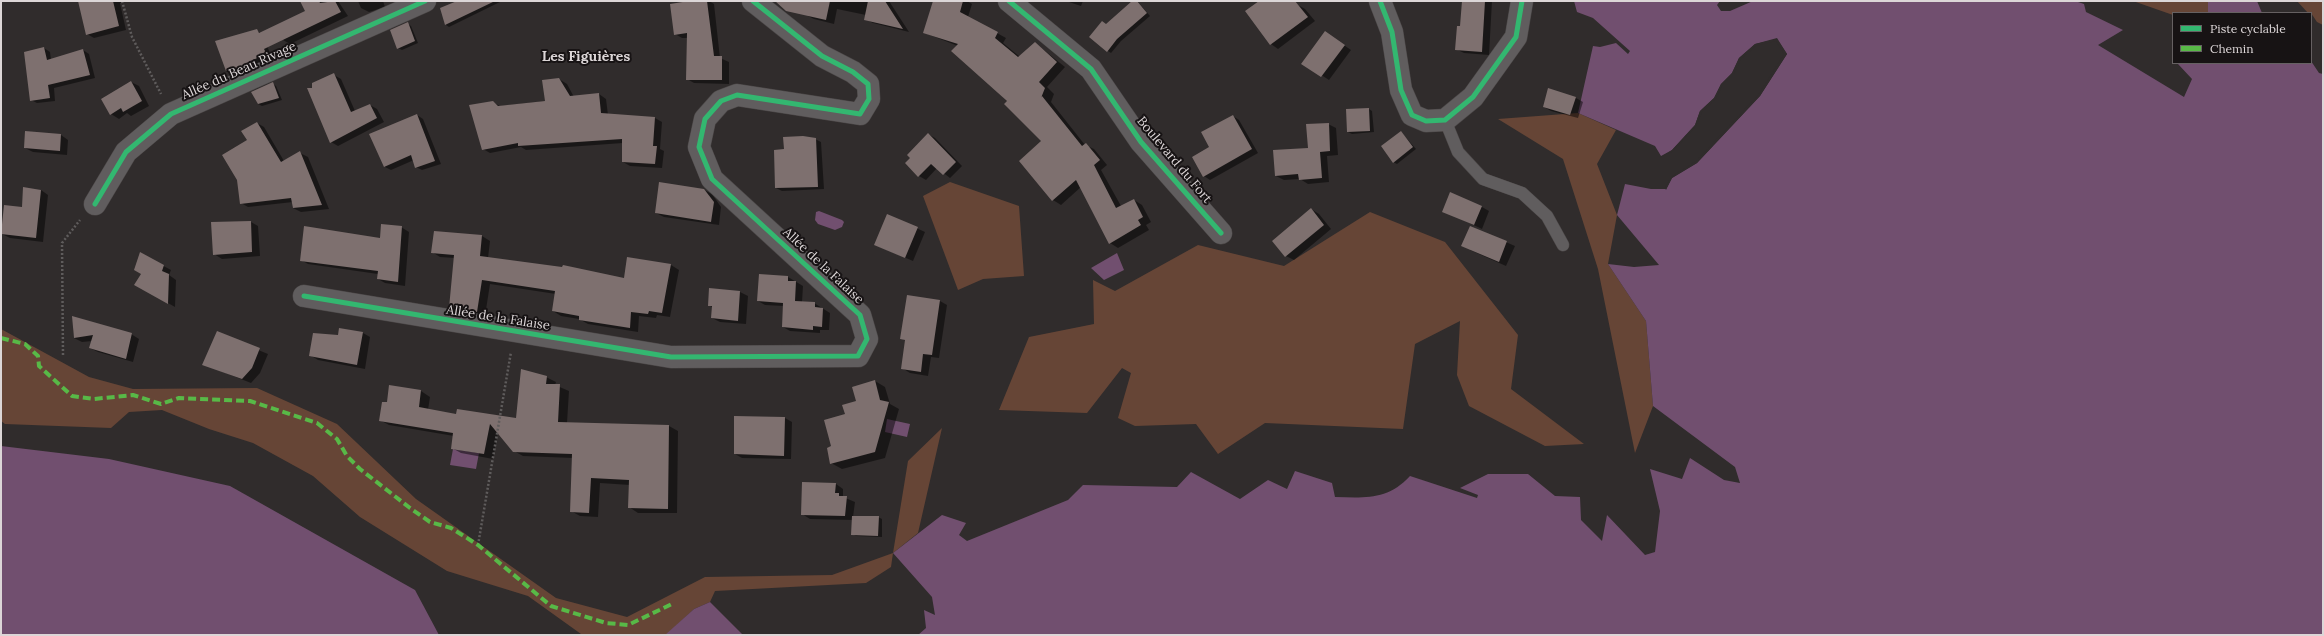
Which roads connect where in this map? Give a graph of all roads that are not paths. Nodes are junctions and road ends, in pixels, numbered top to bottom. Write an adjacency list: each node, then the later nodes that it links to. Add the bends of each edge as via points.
1 (425, 1): 7 (street, Allée du Beau Rivage, via 170,114 126,152)
2 (753, 1): 10 (street, Allée de la Falaise, via 822,56 853,72 868,84 869,99 860,114 737,95 721,101 706,119 699,147 712,179 860,315 867,339 858,356 671,357)
3 (1008, 1): 8 (street, Boulevard du Fort, via 1091,69 1142,142)
4 (1380, 1): 6 (street, via 1392,32 1401,90 1412,115 1426,121)
5 (1522, 1): 6 (street, via 1516,37 1473,98)
6 (1445, 120): 9 (lane, via 1458,152 1483,179 1522,193 1547,216)
7 (95, 204)
8 (1221, 233)
9 (1563, 245)
10 (304, 296)

